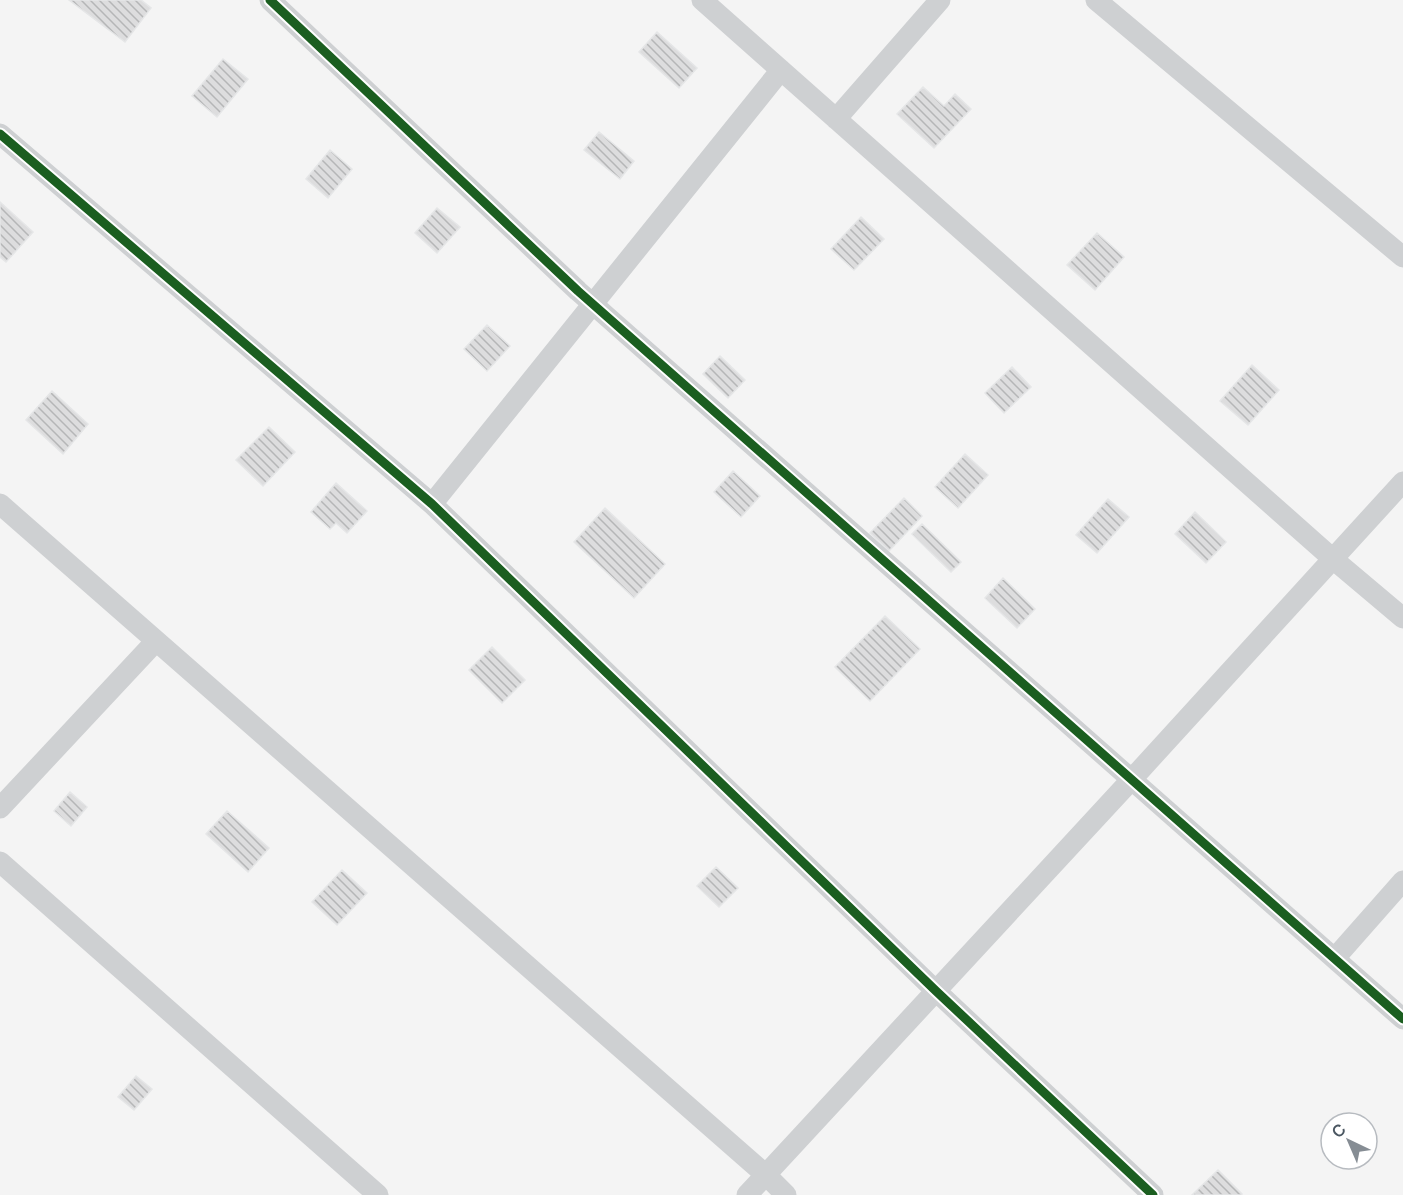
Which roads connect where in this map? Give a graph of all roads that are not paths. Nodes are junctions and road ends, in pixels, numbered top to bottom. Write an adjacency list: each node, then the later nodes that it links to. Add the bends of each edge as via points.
1 (270, 0): 9 (street)
2 (702, 0): 5 (street)
3 (940, 0): 6 (street)
4 (1100, 1): 8 (street)
5 (781, 70): 6 (street); 9 (street)
6 (836, 119): 13 (street)
7 (0, 135): 12 (street)
8 (1403, 256)
9 (594, 304): 12 (street); 16 (street)
10 (1403, 482): 13 (street)
11 (0, 504): 15 (street)
12 (432, 504): 21 (street)
13 (1334, 559): 14 (street); 16 (street)
14 (1403, 618)
15 (156, 641): 17 (street); 23 (street)
16 (1132, 779): 20 (street); 21 (street)
17 (0, 808)
18 (0, 862): 24 (street)
19 (1403, 881): 20 (street)
20 (1335, 958): 22 (street)
21 (936, 991): 23 (street); 27 (street)
22 (1403, 1019)
23 (766, 1175): 25 (street); 26 (street)
24 (378, 1195)
25 (747, 1195)
26 (786, 1195)
27 (1154, 1195)

